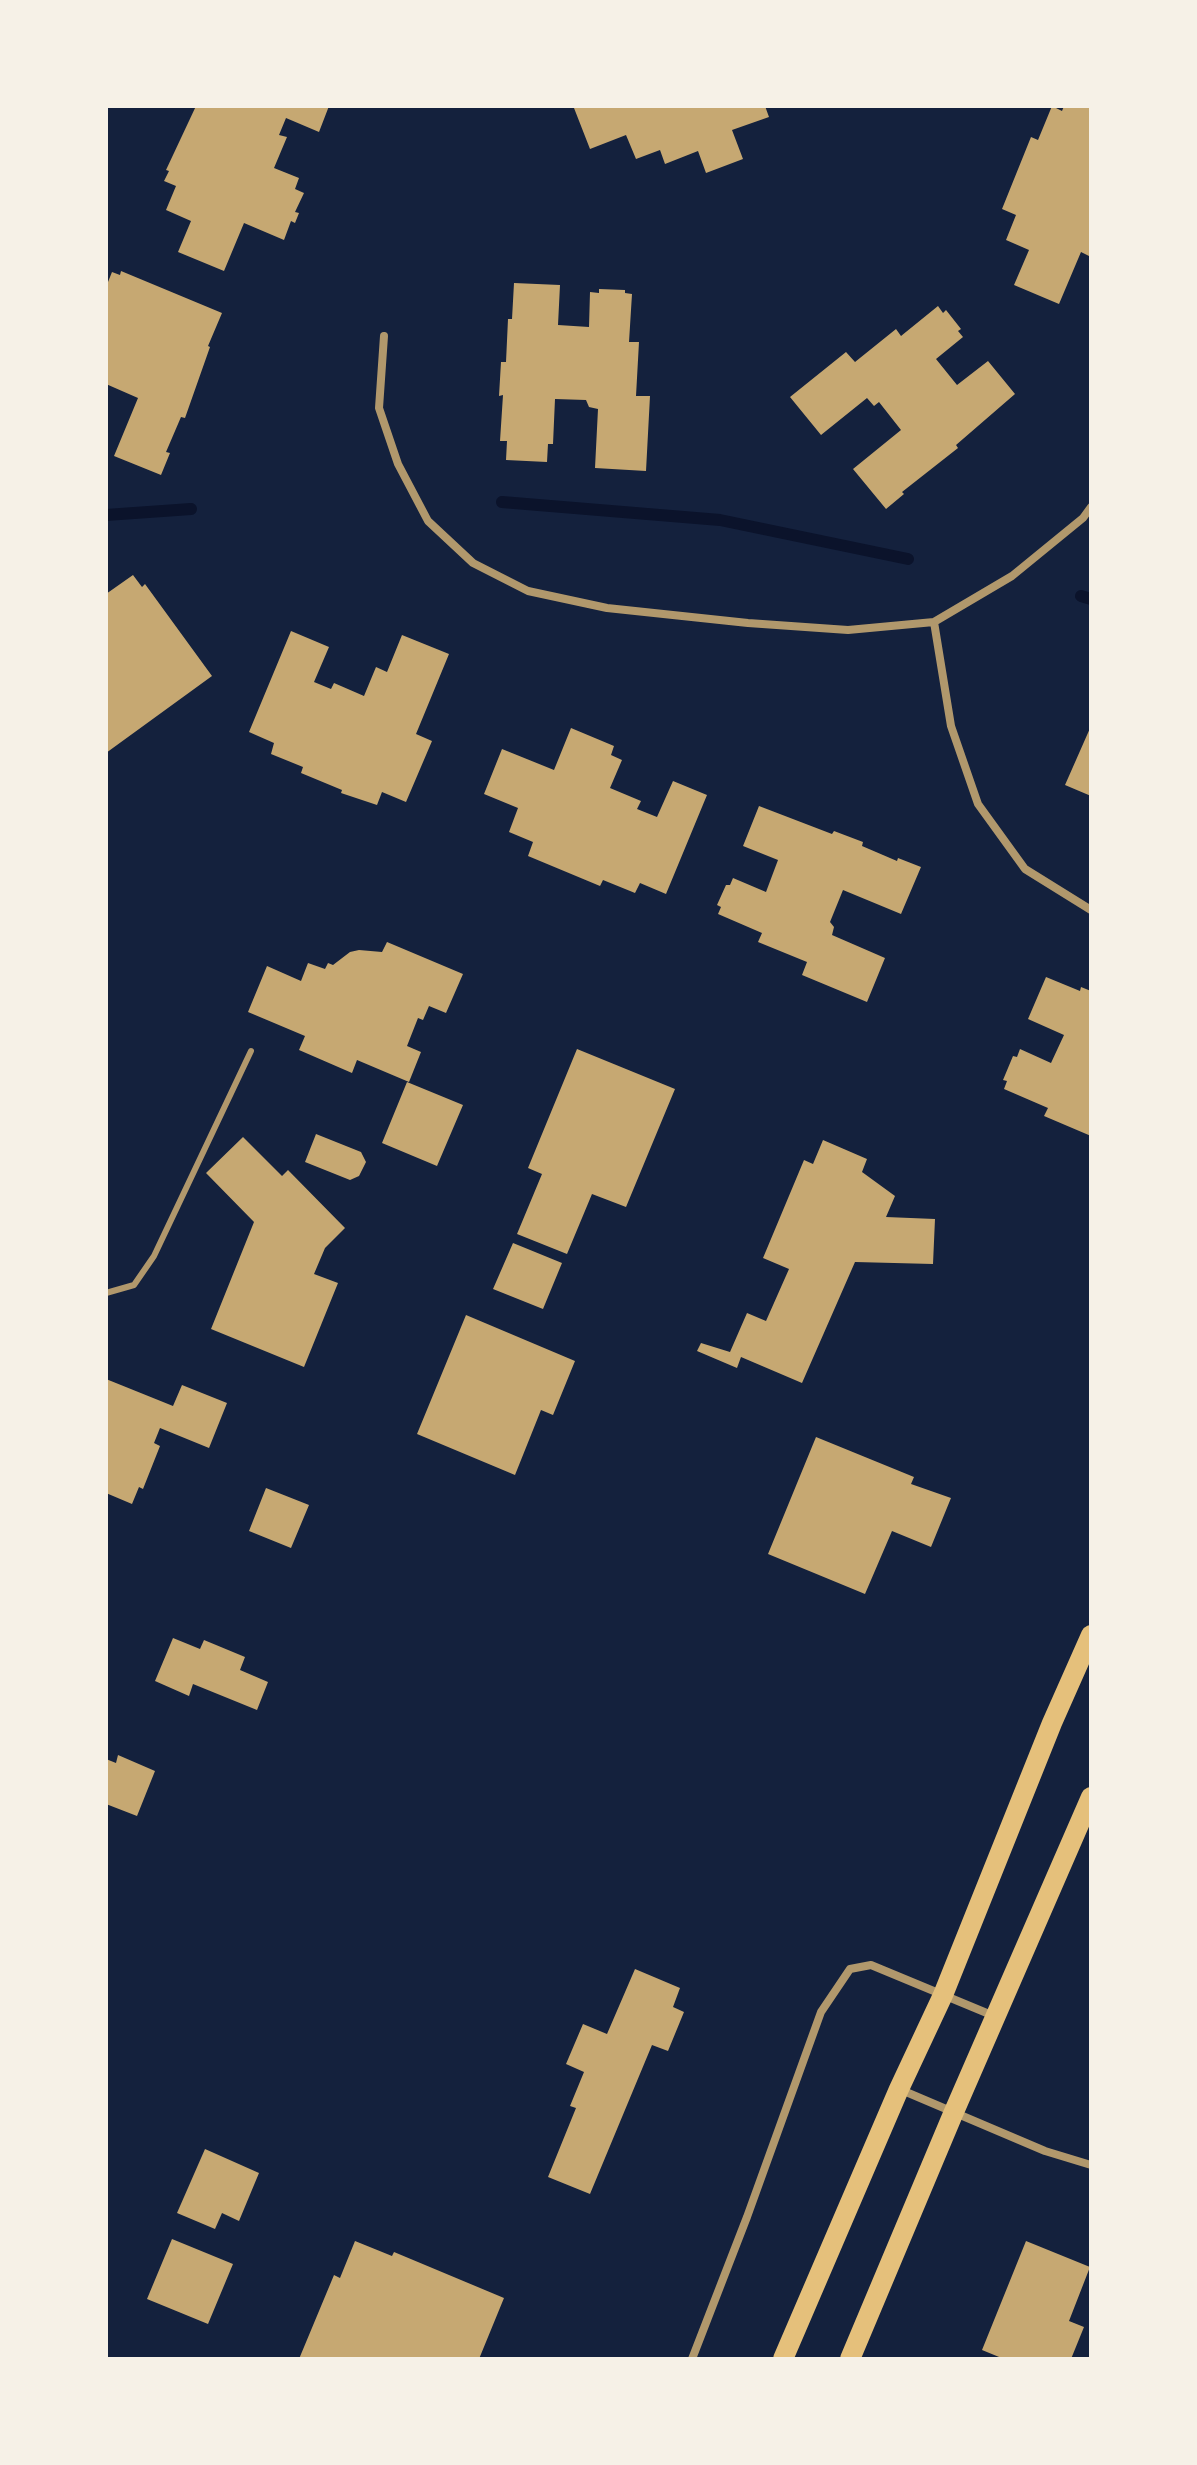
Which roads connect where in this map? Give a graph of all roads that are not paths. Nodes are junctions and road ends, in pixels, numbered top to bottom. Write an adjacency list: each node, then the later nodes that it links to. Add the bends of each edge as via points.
1 (384, 336): 3 (street, via 379,408 398,464 428,521 473,563 528,591 607,608 848,630)
2 (1091, 507): 3 (street, via 1012,576)
3 (934, 622): 4 (street, via 951,726 978,804 1025,869)
4 (1091, 910)
5 (251, 1051): 6 (lane, via 154,1256 134,1285)
6 (106, 1293)
7 (1091, 1635): 9 (main road)
8 (1091, 1797): 10 (main road)
9 (943, 1995): 10 (street); 11 (main road); 14 (street, via 871,1965 850,1969 821,2012)
10 (995, 2016): 12 (main road)
11 (899, 2089): 12 (street); 15 (main road)
12 (953, 2114): 13 (street); 16 (main road)
13 (1091, 2165)
14 (692, 2359)
15 (783, 2359)
16 (850, 2359)

